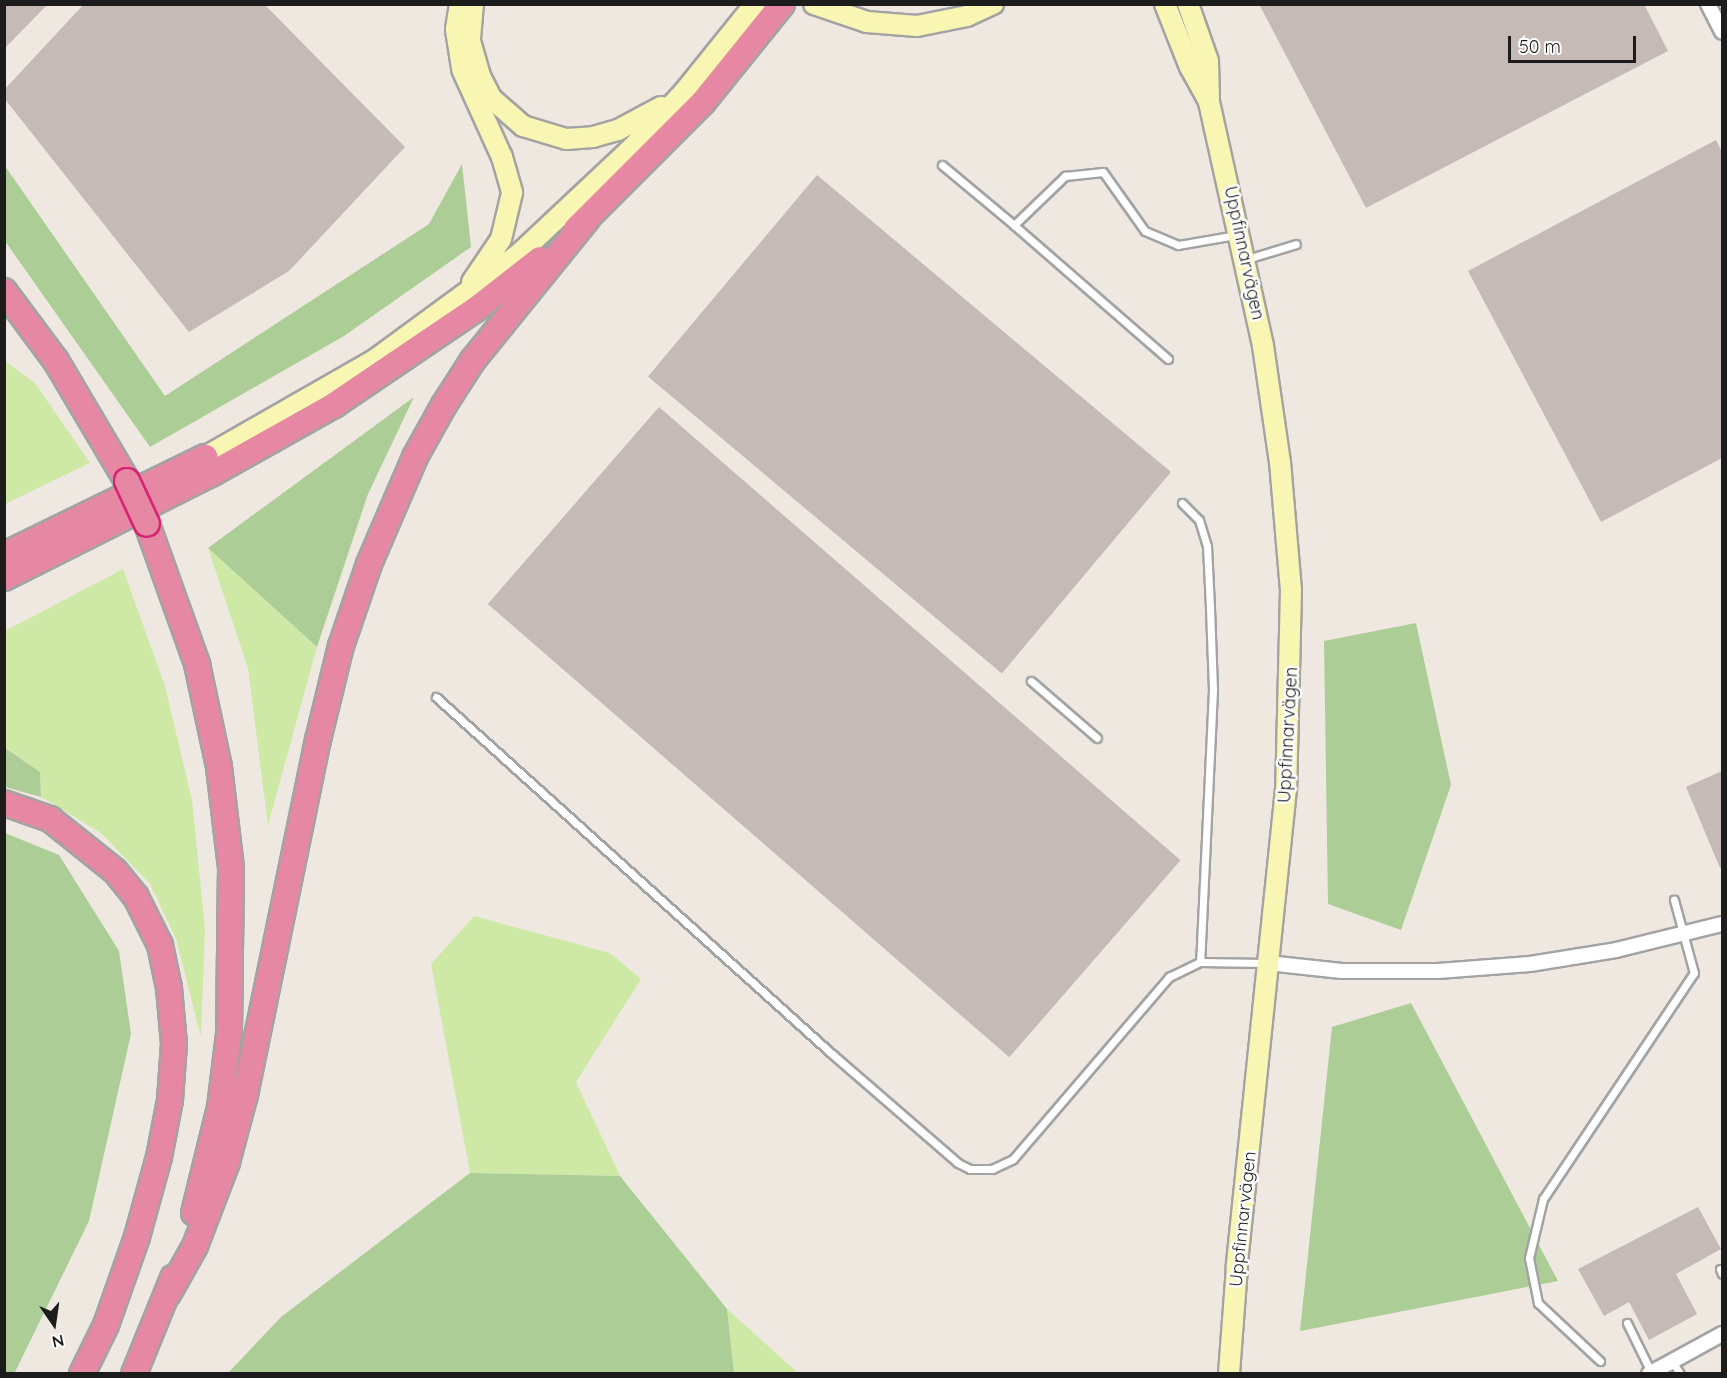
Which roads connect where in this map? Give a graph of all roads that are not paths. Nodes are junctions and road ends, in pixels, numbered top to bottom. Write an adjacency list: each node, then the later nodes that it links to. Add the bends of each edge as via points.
1 (460, 4): 20 (main road, via 456,30 462,69 502,156 512,193 501,239)
2 (473, 4): 11 (main road, via 472,52 491,98 523,126 566,139 618,130)
3 (754, 4): 11 (main road)
4 (782, 4): 14 (highway, via 703,102)
5 (814, 4): 6 (main road, via 849,17 917,26 967,16)
6 (993, 4)
7 (1165, 4): 12 (main road, Uppfinnarvägen)
8 (1188, 4): 12 (main road, Uppfinnarvägen, via 1208,61)
9 (1708, 4): 10 (street)
10 (1722, 32)
11 (684, 92): 20 (main road, via 582,198)
12 (1209, 102): 16 (main road, Uppfinnarvägen)
13 (942, 165): 15 (lane)
14 (587, 219): 25 (highway, via 476,309 334,405 213,473); 35 (highway, via 479,352 444,405 415,457 369,564 341,646 318,740 245,1095 227,1162 199,1235)
15 (1014, 225): 16 (lane, via 1065,176 1103,172 1145,231 1178,245); 21 (lane)
16 (1241, 234): 18 (main road, Uppfinnarvägen)
17 (1296, 244): 18 (lane)
18 (1247, 259): 34 (main road, Uppfinnarvägen, via 1280,462 1291,590 1290,734)
19 (4, 291): 35 (highway, bridge, via 56,361 127,481 147,524 179,604 209,714 227,819 233,911 232,988 220,1107 205,1174)
20 (453, 305): 22 (main road, via 317,396)
21 (1168, 359)
22 (205, 457): 24 (highway)
23 (1182, 503): 33 (lane, via 1199,520 1207,546 1210,608 1213,690)
24 (4, 555)
25 (4, 578)
26 (1031, 681): 28 (lane)
27 (436, 697): 33 (lane, via 831,1053 958,1163 970,1169 992,1169 1013,1159 1149,997 1169,977)
28 (1097, 738)
29 (4, 803): 41 (highway, via 50,819 115,871 136,897 160,945 169,988 174,1044 170,1100 159,1157 110,1314)
30 (1674, 900): 32 (lane)
31 (1722, 924): 32 (street)
32 (1684, 935): 34 (street, via 1530,963 1438,971 1342,971); 38 (lane, via 1694,973 1543,1198 1529,1258 1538,1303)
33 (1200, 962): 34 (lane)
34 (1268, 963): 43 (main road, Uppfinnarvägen)
35 (168, 1294): 42 (highway)
36 (1627, 1323): 40 (lane)
37 (1722, 1334): 39 (street)
38 (1600, 1361)
39 (1672, 1361): 40 (street); 44 (lane)
40 (1650, 1373)
41 (82, 1374)
42 (134, 1374)
43 (1229, 1374)
44 (1680, 1374)

